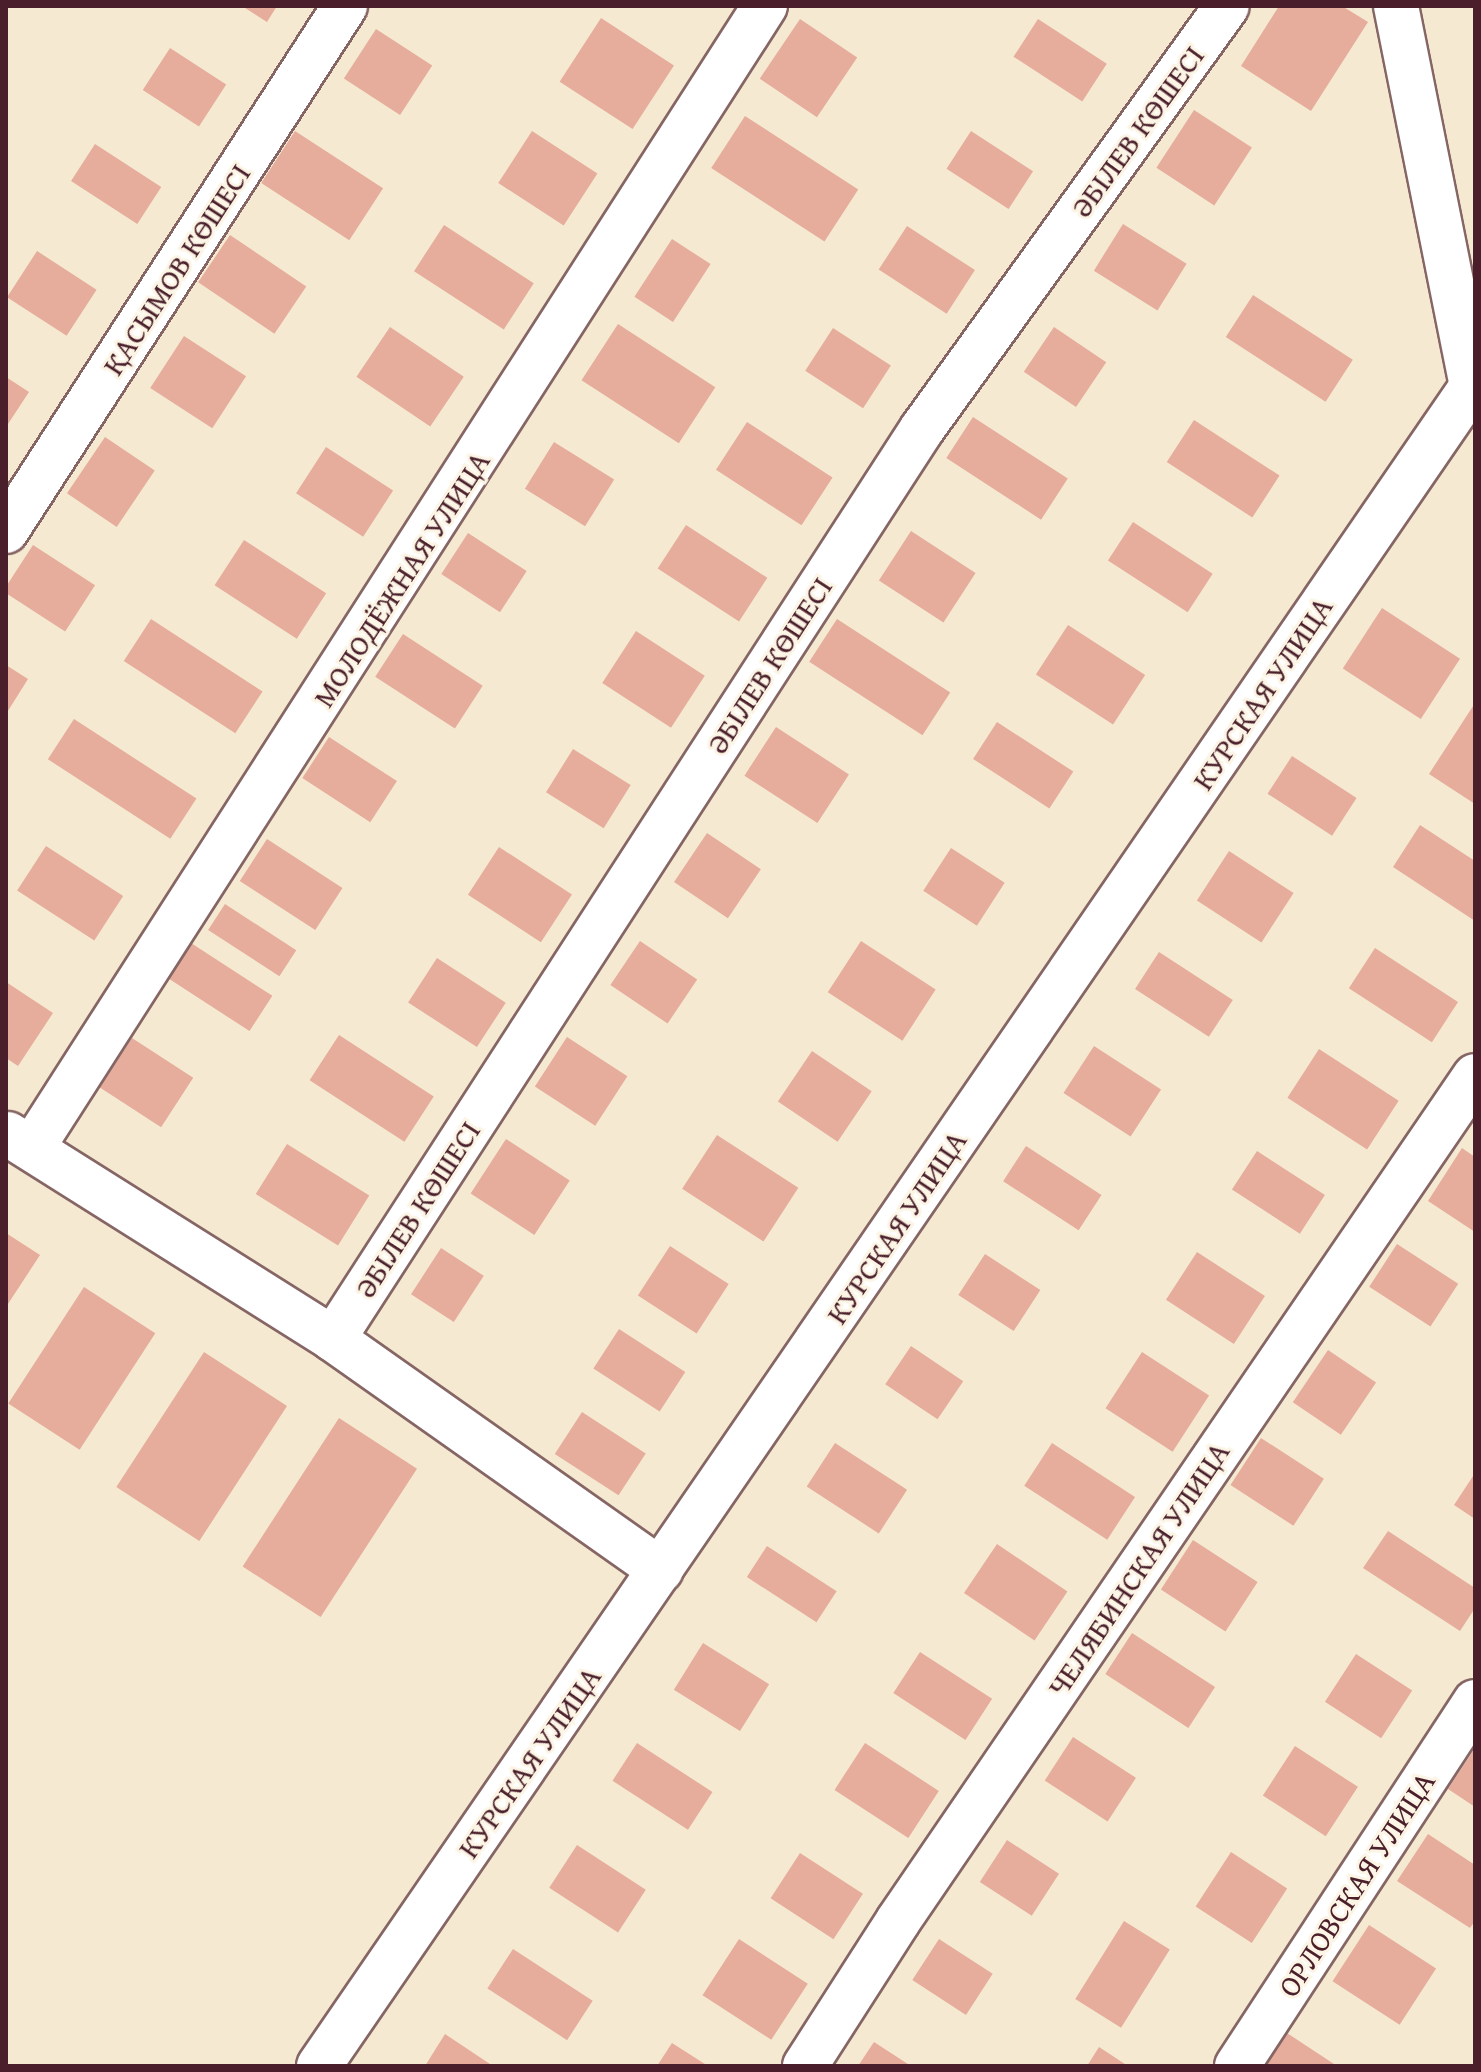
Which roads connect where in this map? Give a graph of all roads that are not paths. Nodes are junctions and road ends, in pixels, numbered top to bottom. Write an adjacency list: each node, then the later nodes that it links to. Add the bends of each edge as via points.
1 (345, 6): 6 (street, ҚАСЫМОВ КӨШЕСІ)
2 (765, 6): 8 (street, МОЛОДЁЖНАЯ УЛИЦА)
3 (1227, 6): 9 (street, ӘБІЛЕВ КӨШЕСІ, via 922,429)
4 (1396, 6): 5 (street)
5 (1473, 394): 10 (street, КУРСКАЯ УЛИЦА)
6 (6, 531)
7 (1475, 1076): 13 (street, ЧЕЛЯБИНСКАЯ УЛИЦА, via 898,1921)
8 (19, 1140): 9 (street)
9 (333, 1339): 10 (street)
10 (661, 1570): 12 (street, КУРСКАЯ УЛИЦА)
11 (1475, 1702): 14 (street, ОРЛОВСКАЯ УЛИЦА)
12 (319, 2066)
13 (805, 2066)
14 (1237, 2066)

